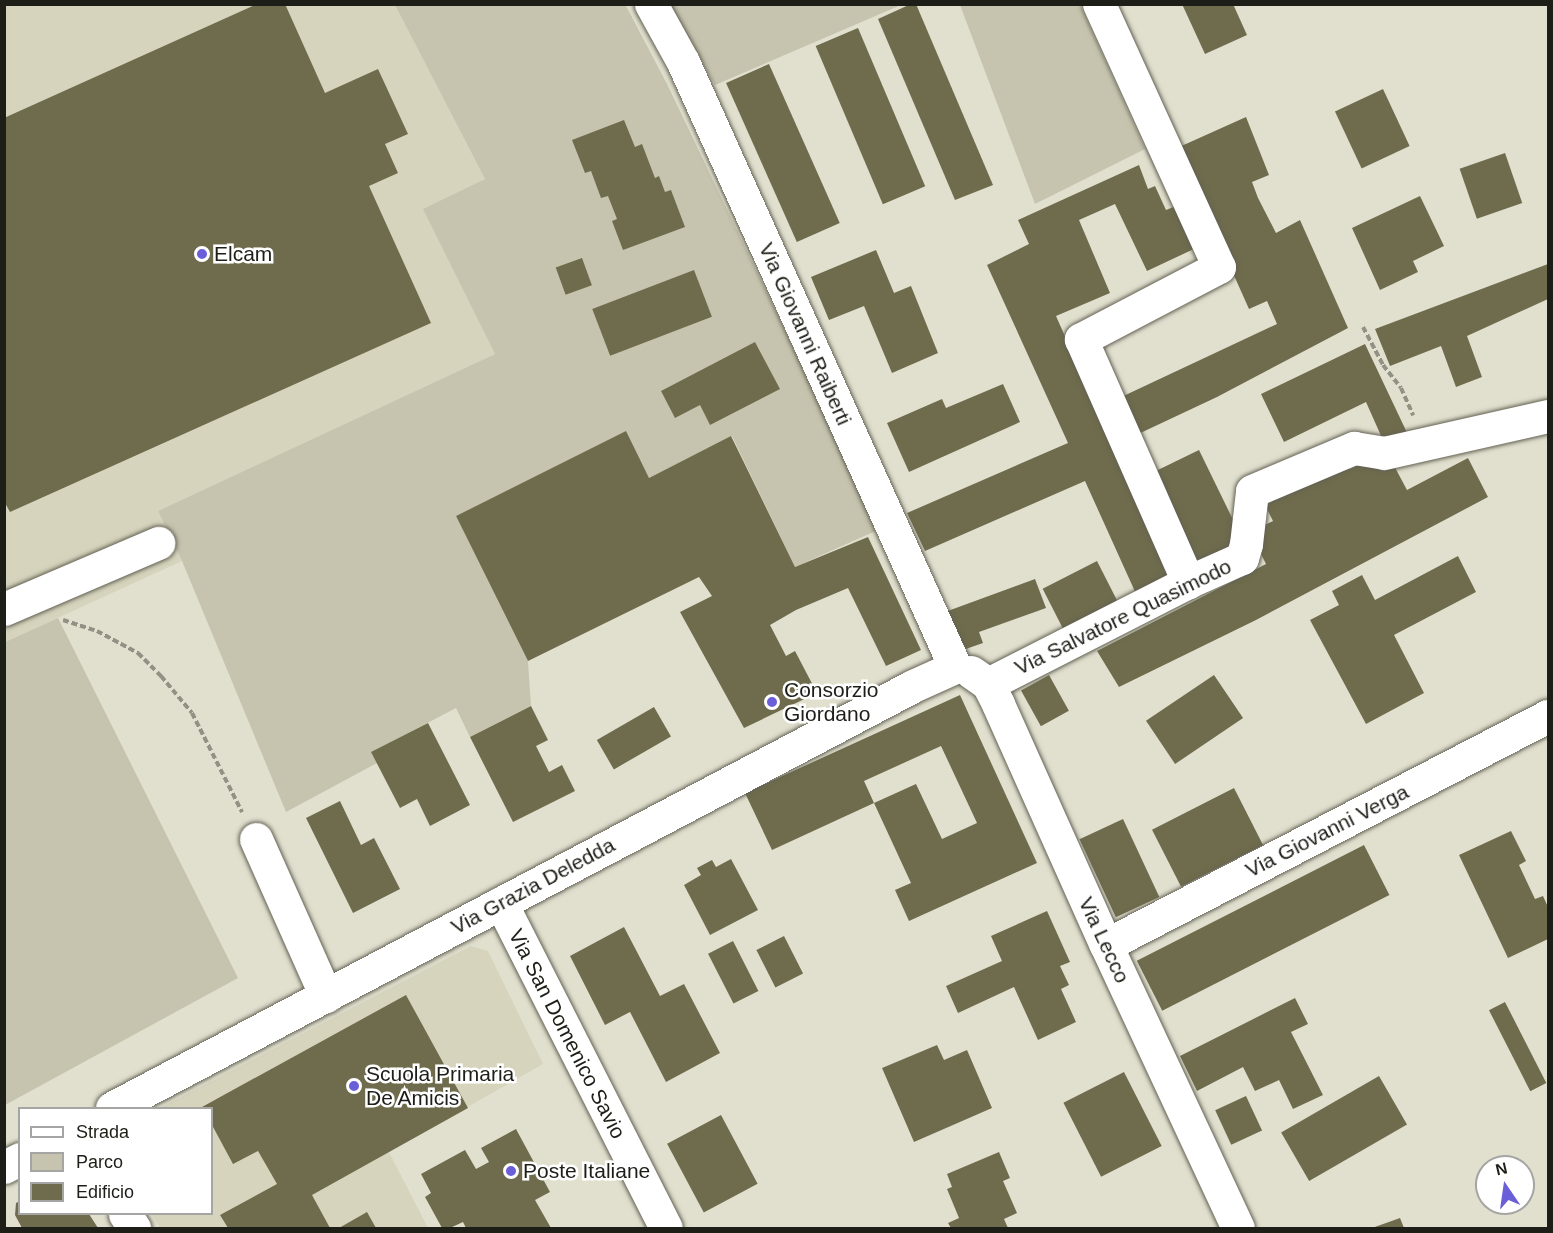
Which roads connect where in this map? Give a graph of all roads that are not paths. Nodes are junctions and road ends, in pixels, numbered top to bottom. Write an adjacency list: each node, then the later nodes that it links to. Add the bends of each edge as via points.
1 (651, 4): 7 (street, Via Giovanni Raiberti, via 683,62)
2 (1099, 4): 5 (street, via 1219,267 1081,339)
3 (1548, 416): 5 (street, Via Salvatore Quasimodo, via 1384,453 1354,448 1252,491 1242,558)
4 (158, 543): 6 (street)
5 (1188, 582): 8 (street, Via Salvatore Quasimodo)
6 (4, 609)
7 (955, 667): 8 (street, via 976,674); 11 (street, Via Grazia Deledda)
8 (988, 684): 12 (street, Via Lecco)
9 (1548, 716): 12 (street, Via Giovanni Verga)
10 (255, 839): 13 (street)
11 (501, 903): 13 (street, Via Grazia Deledda); 19 (street, Via San Domenico Savio)
12 (1106, 945): 20 (street, Via Lecco)
13 (326, 996): 14 (street, Via Grazia Deledda)
14 (114, 1107)
15 (18, 1160): 16 (street)
16 (4, 1167)
17 (126, 1215): 18 (street)
18 (134, 1228)
19 (666, 1228)
20 (1238, 1228)

